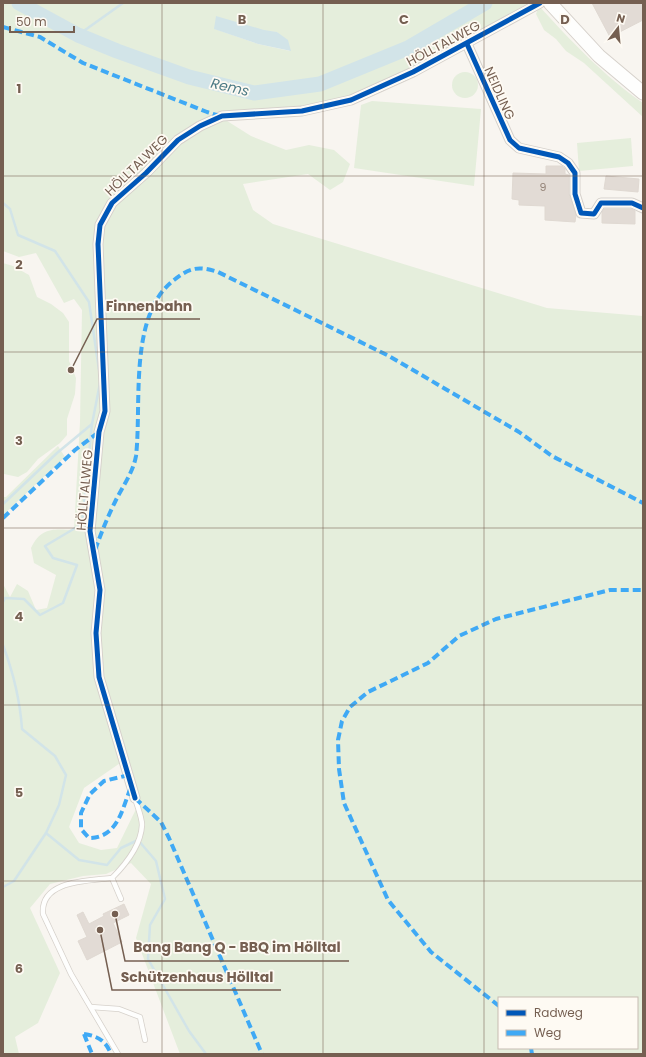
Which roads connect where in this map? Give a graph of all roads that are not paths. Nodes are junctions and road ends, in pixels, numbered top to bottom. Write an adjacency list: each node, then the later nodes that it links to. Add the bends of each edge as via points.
1 (540, 3): 3 (street, HÖLLTALWEG)
2 (552, 5): 4 (street, via 599,56)
3 (467, 44): 5 (street, NEIDLING, via 510,140 519,148 559,157 568,163 575,173 575,194 581,213 594,214 601,203 632,203); 6 (street, HÖLLTALWEG, via 351,100 302,111 222,116 200,126 178,140 112,203 100,225 98,244 105,411 99,432 90,531 100,590 96,634 98,677)
4 (643, 93)
5 (643, 208)
6 (135, 798): 7 (lane, via 142,824 140,837 128,863)
7 (112, 878): 8 (lane); 9 (lane, via 62,887 47,895 42,907 71,974)
8 (121, 899)
9 (91, 1007): 10 (lane, via 119,1009 140,1017); 11 (lane)
10 (145, 1040)
11 (118, 1054)

